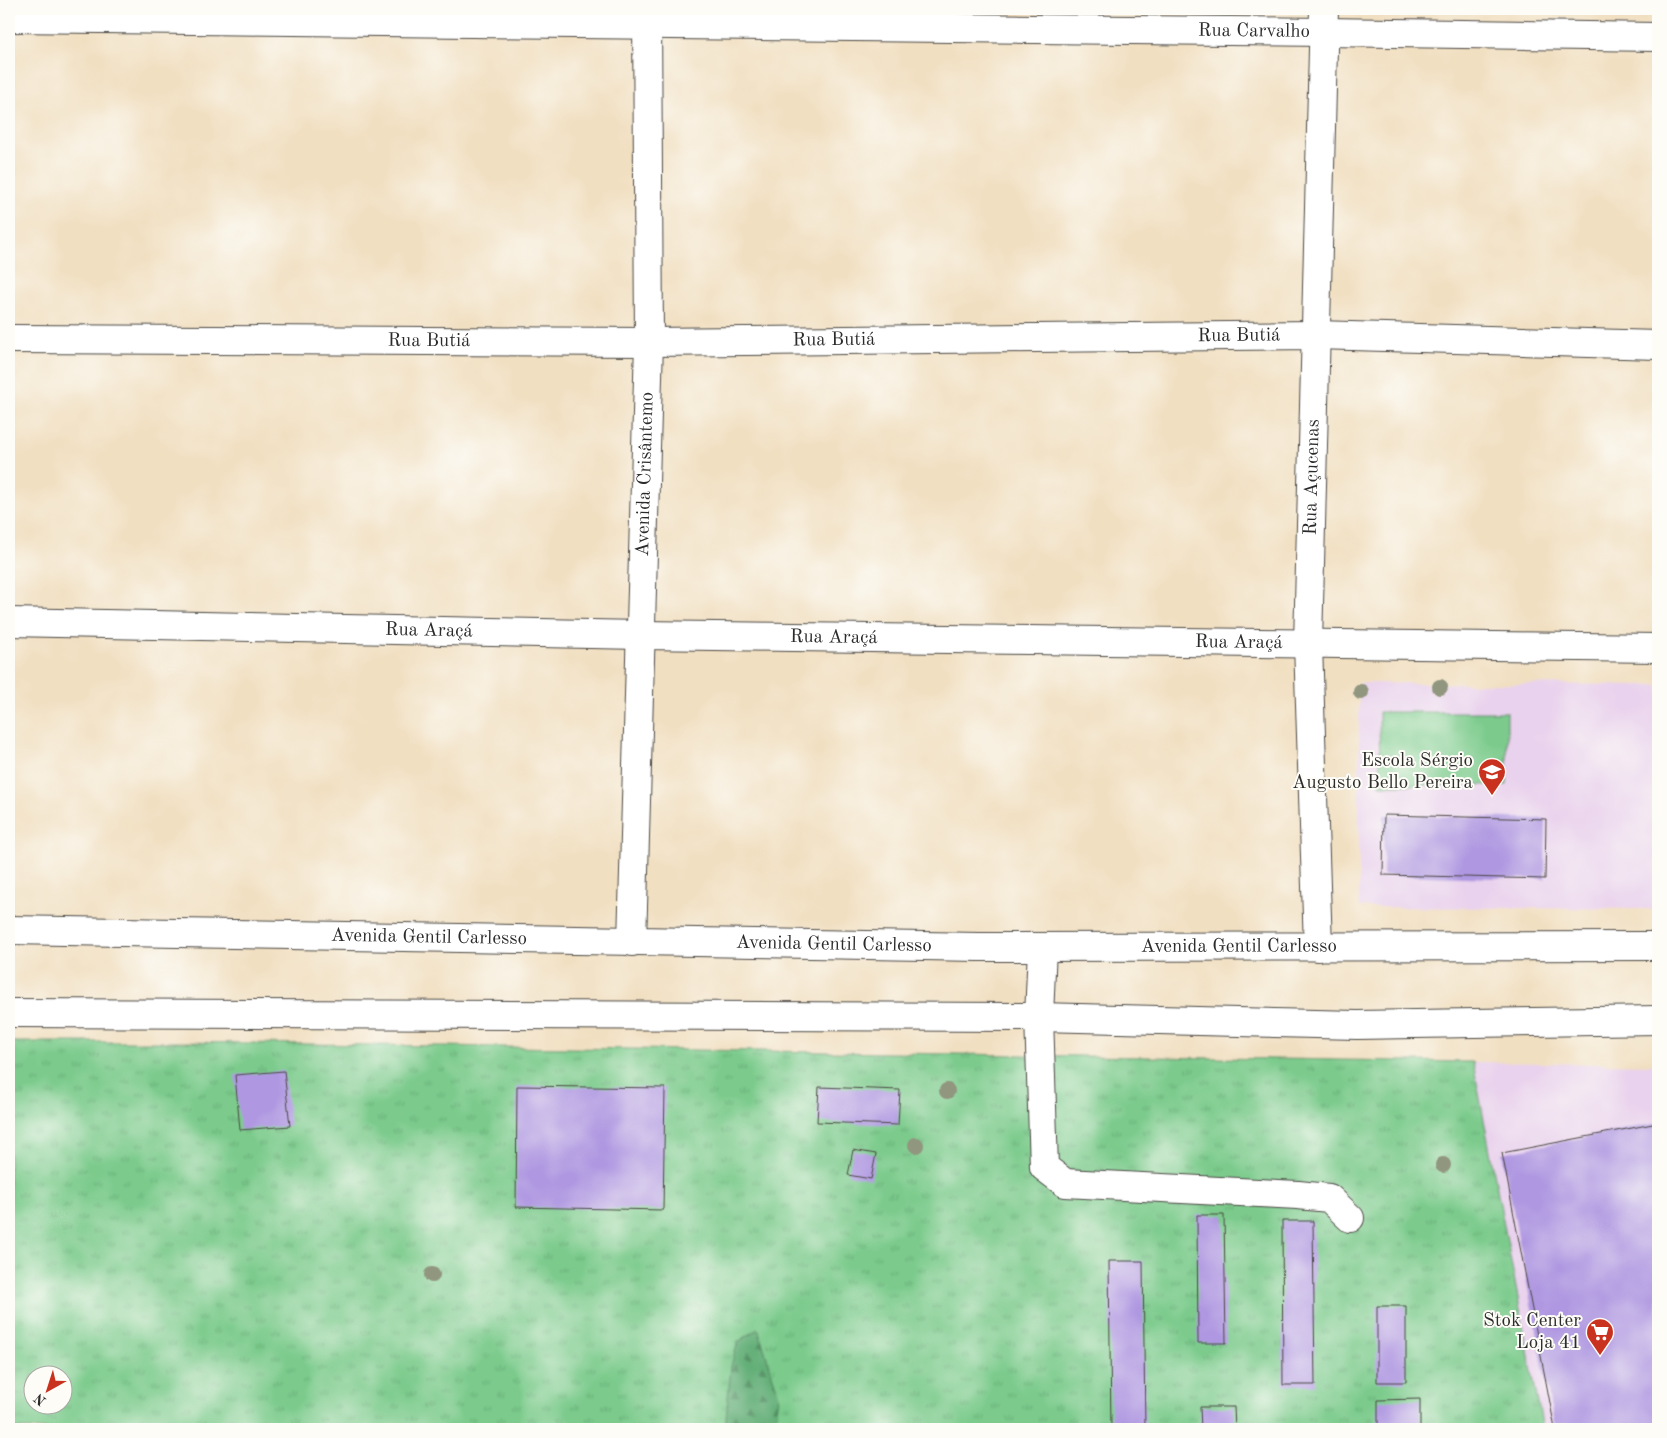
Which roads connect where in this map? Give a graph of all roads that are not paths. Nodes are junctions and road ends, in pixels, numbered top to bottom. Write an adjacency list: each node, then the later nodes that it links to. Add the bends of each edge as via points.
1 (648, 17): 2 (street, Rua Carvalho); 3 (street, Rua Carvalho); 7 (street, Avenida Crisântemo)
2 (9, 18)
3 (1324, 20): 4 (street, Rua Carvalho); 5 (street, Rua Açucenas)
4 (1658, 38)
5 (1316, 335): 7 (street, Rua Butiá); 8 (street, Rua Butiá); 11 (street, Rua Açucenas)
6 (9, 339): 7 (street, Rua Butiá)
7 (649, 342): 10 (street, Avenida Crisântemo)
8 (1658, 345)
9 (9, 622): 10 (street, Rua Araçá)
10 (641, 635): 11 (street, Rua Araçá); 14 (street, Avenida Crisântemo)
11 (1308, 644): 12 (street, Rua Araçá); 17 (street, Rua Açucenas)
12 (1658, 648)
13 (9, 930): 14 (street, Avenida Gentil Carlesso)
14 (632, 942): 16 (street, Avenida Gentil Carlesso)
15 (1658, 946): 17 (street, Avenida Gentil Carlesso)
16 (1042, 947): 17 (street, Avenida Gentil Carlesso); 19 (street)
17 (1318, 947)
18 (9, 1013): 19 (street)
19 (1039, 1017): 20 (street, via 1357,1025); 21 (street, via 1044,1167 1065,1183 1329,1198)
20 (1658, 1020)
21 (1350, 1218)

